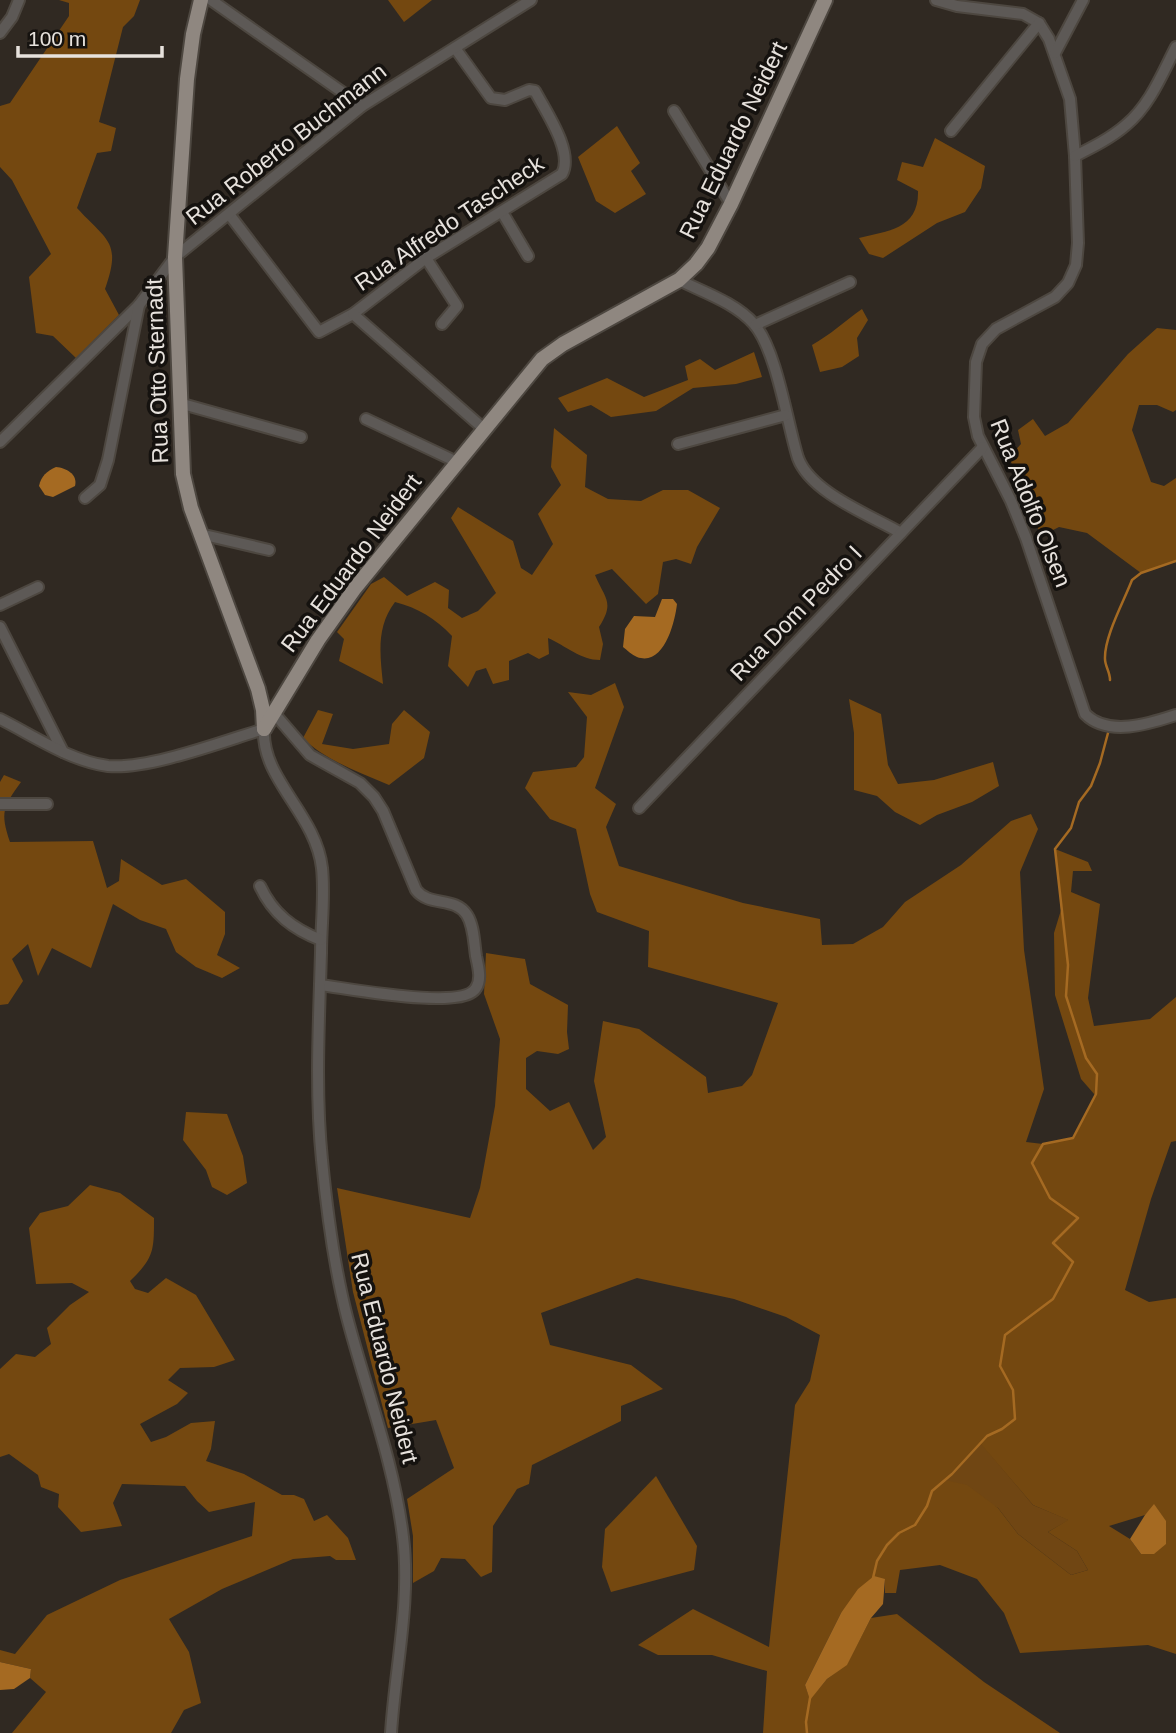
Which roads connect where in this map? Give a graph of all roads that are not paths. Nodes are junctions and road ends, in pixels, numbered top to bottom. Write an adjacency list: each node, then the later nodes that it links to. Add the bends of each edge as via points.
1 (19, 0): 10 (street)
2 (201, 0): 22 (main road, Rua Otto Sternadt, via 187,79)
3 (211, 0): 14 (street)
4 (531, 0): 11 (street, Rua Roberto Buchmann)
5 (825, 0): 18 (main road, Rua Eduardo Neidert)
6 (936, 0): 8 (street)
7 (1083, 0): 13 (street)
8 (976, 4): 9 (street, via 1023,14)
9 (1039, 23): 13 (street, Rua Adolfo Olsen); 16 (street)
10 (0, 33)
11 (455, 48): 14 (street, Rua Roberto Buchmann); 19 (street, Rua Alfredo Tascheck, via 491,98 505,100 535,91 566,156 562,174)
12 (1176, 49): 17 (street, via 1136,115)
13 (1055, 53): 17 (street, Rua Adolfo Olsen, via 1070,99)
14 (362, 106): 20 (street, Rua Roberto Buchmann)
15 (674, 111): 18 (street)
16 (951, 131)
17 (1076, 156): 37 (street, Rua Adolfo Olsen, via 1076,265 1055,297 996,329 982,344 976,362 974,417)
18 (731, 204): 24 (main road, Rua Eduardo Neidert, via 708,248)
19 (502, 212): 21 (street); 23 (street, Rua Alfredo Tascheck)
20 (229, 214): 22 (street, Rua Roberto Buchmann); 27 (street, Rua Alfredo Tascheck, via 319,332)
21 (528, 256)
22 (175, 257): 26 (street, Rua Roberto Buchmann); 30 (main road, Rua Otto Sternadt)
23 (426, 258): 27 (street, Rua Alfredo Tascheck); 28 (street, via 457,306)
24 (679, 280): 29 (street); 33 (main road, Rua Eduardo Neidert, via 551,351)
25 (850, 282): 29 (street)
26 (139, 305): 35 (street, Rua Roberto Buchmann); 39 (street, via 105,470 100,485)
27 (353, 314): 33 (street)
28 (442, 324)
29 (755, 325): 31 (street, via 771,359)
30 (179, 403): 34 (street); 41 (main road, Rua Otto Sternadt, via 185,487)
31 (786, 415): 36 (street); 40 (street, via 807,474 838,498)
32 (366, 419): 38 (street)
33 (484, 429): 38 (main road, Rua Eduardo Neidert)
34 (301, 437)
35 (0, 442)
36 (678, 444)
37 (983, 447): 40 (street, Rua Dom Pedro I); 47 (street, Rua Adolfo Olsen, via 1022,528 1085,714 1108,726 1132,726)
38 (457, 462): 46 (main road, Rua Eduardo Neidert, via 337,612)
39 (85, 498)
40 (901, 533): 53 (street, Rua Dom Pedro I)
41 (200, 534): 42 (street); 49 (main road, Rua Otto Sternadt, via 258,690)
42 (268, 550)
43 (38, 587): 44 (street)
44 (0, 605)
45 (0, 627): 50 (street)
46 (274, 713): 49 (main road, Rua Eduardo Neidert); 56 (street, via 310,755 360,783 374,797 419,894 464,911 471,922 479,973 475,990 457,998)
47 (1176, 715)
48 (0, 719): 50 (street)
49 (264, 729): 50 (street, via 123,766 97,764); 55 (street, Rua Eduardo Neidert, via 269,762 318,847 323,872)
50 (64, 752)
51 (0, 804): 52 (street)
52 (47, 804)
53 (639, 808)
54 (260, 886): 55 (street, via 289,924)
55 (321, 940): 56 (street, Rua Eduardo Neidert)
56 (320, 985): 57 (street, Rua Eduardo Neidert, via 319,1111 326,1192 347,1316 391,1475 403,1537 404,1591)
57 (391, 1733)

